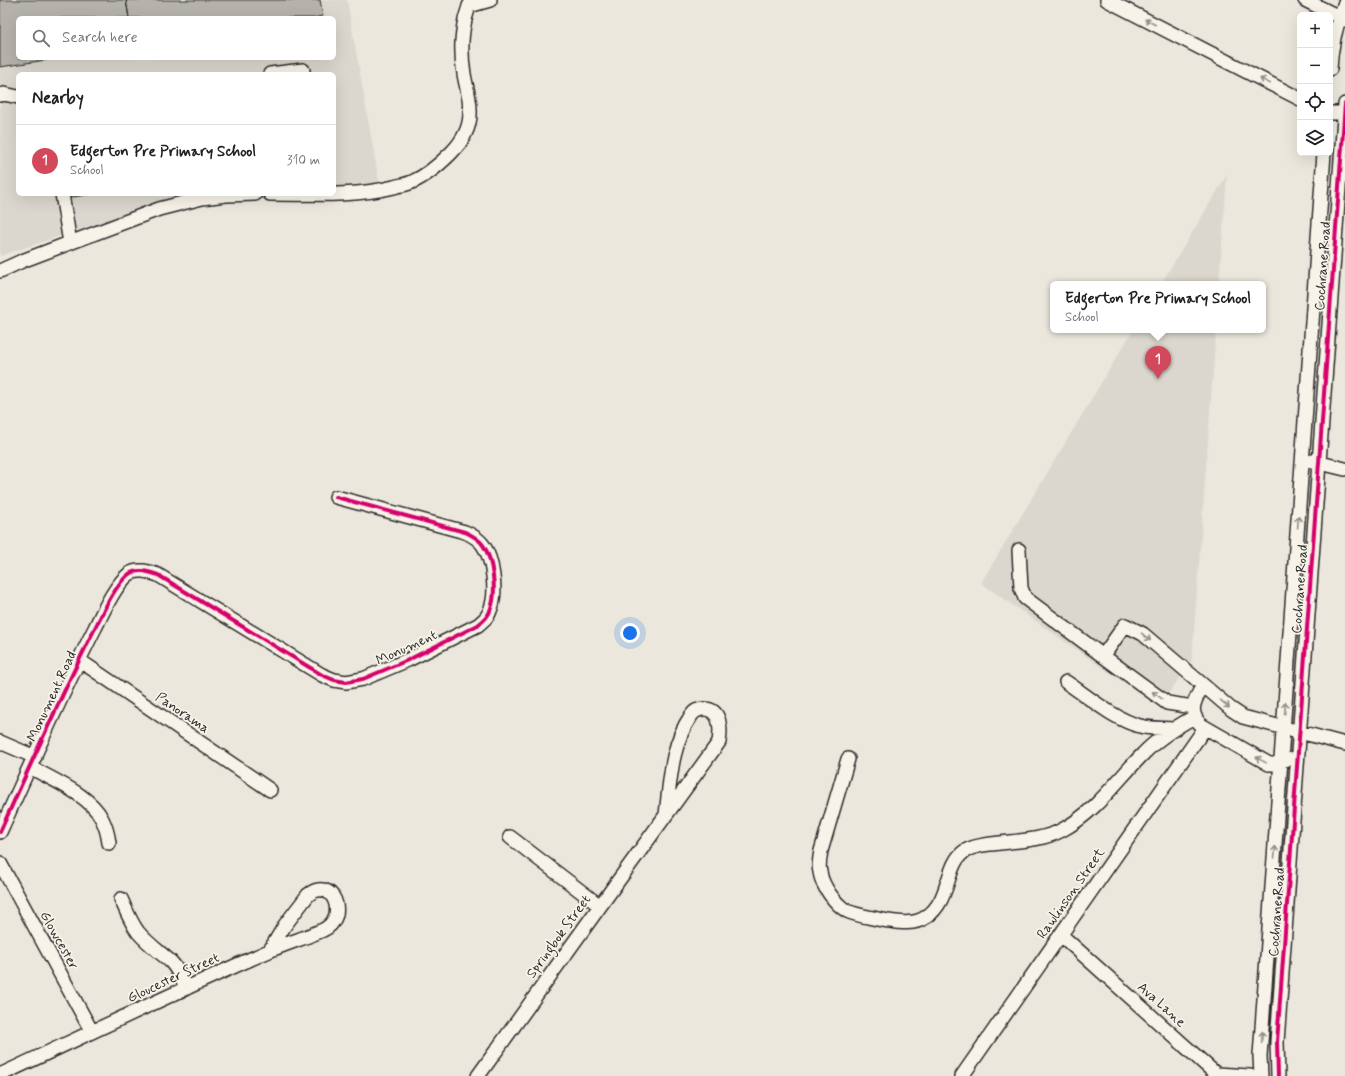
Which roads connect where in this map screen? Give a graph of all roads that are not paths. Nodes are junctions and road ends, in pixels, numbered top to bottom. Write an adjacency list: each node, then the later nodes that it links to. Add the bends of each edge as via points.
1 (490, 0): 4 (street)
2 (1107, 0): 12 (street, one-way to 2)
3 (1305, 0): 6 (street)
4 (468, 2): 16 (street, via 462,58 470,112 468,130 458,146 445,159 411,182 387,189)
5 (1345, 3): 6 (street)
6 (1342, 19): 7 (street)
7 (1333, 48)
8 (303, 70): 9 (street)
9 (286, 72)
10 (0, 95): 11 (street)
11 (16, 97)
12 (1297, 97)
13 (1345, 109): 14 (street); 22 (street, Cochrane Road)
14 (1333, 112)
15 (1324, 156): 21 (street, Cochrane Road)
16 (336, 195)
17 (62, 196): 19 (street)
18 (218, 196): 19 (street, via 159,209)
19 (70, 243): 20 (street)
20 (0, 271)
21 (1302, 459): 22 (street); 33 (street, Cochrane Road, one-way to 21)
22 (1319, 463): 23 (street); 35 (street, Cochrane Road)
23 (1345, 469)
24 (336, 497): 26 (street, Monument, via 465,532 476,538 483,545 492,572 494,596 486,618 478,625 408,660 363,679 346,682 322,675 158,575 137,571)
25 (1019, 550): 27 (street, via 1021,588 1025,598)
26 (129, 574): 28 (street, Monument Road, via 109,601)
27 (1103, 656): 30 (street, one-way to 30, via 1125,625 1143,634); 31 (street, one-way to 27, via 1167,703)
28 (79, 660): 40 (street, Monument Road); 42 (street, Panorama)
29 (1066, 682): 34 (street, via 1126,722 1141,727)
30 (1203, 685): 31 (street, via 1196,698); 33 (street, one-way to 33, via 1243,717)
31 (1194, 712): 32 (street); 34 (street)
32 (1205, 728): 41 (street, one-way to 32, via 1269,764); 50 (street, Rawlinson Street)
33 (1284, 728): 35 (street); 41 (street, Cochrane Road)
34 (1174, 729): 39 (street, via 1144,752 1088,813 1061,831 964,851 952,870 938,906 926,917 912,922 899,923 846,910 833,897 822,878 819,867 821,851)
35 (1300, 732): 37 (street); 38 (street, Cochrane Road)
36 (0, 742): 40 (street)
37 (1345, 744)
38 (1298, 756): 41 (street); 60 (street, Cochrane Road, via 1277,1042)
39 (848, 759)
40 (32, 762): 44 (street, Monument Road); 46 (street, via 77,793 96,810 102,818)
41 (1281, 762): 59 (street, Cochrane Road, one-way to 41, via 1260,1056)
42 (270, 790)
43 (666, 815): 43 (street, Springbok Street, via 719,742 721,729 715,712 698,709 681,734 673,763); 49 (street, Springbok Street)
44 (0, 832)
45 (510, 837): 49 (street)
46 (109, 843)
47 (0, 863): 53 (street, Glowcester)
48 (121, 899): 52 (street, via 138,933 171,962)
49 (600, 906): 56 (street, Springbok Street)
50 (1061, 935): 55 (street, Ava Lane); 57 (street, Rawlinson Street)
51 (270, 950): 51 (street, Gloucester Street, via 331,925 337,912 332,895 326,890 313,891 308,895); 52 (street, Gloucester Street)
52 (187, 988): 53 (street, Gloucester Street)
53 (92, 1032): 54 (street, Gloucester Street)
54 (0, 1075)
55 (1216, 1075): 58 (street, Ava Lane)
56 (478, 1076)
57 (962, 1076)
58 (1250, 1076)
59 (1261, 1076)
60 (1278, 1076)

